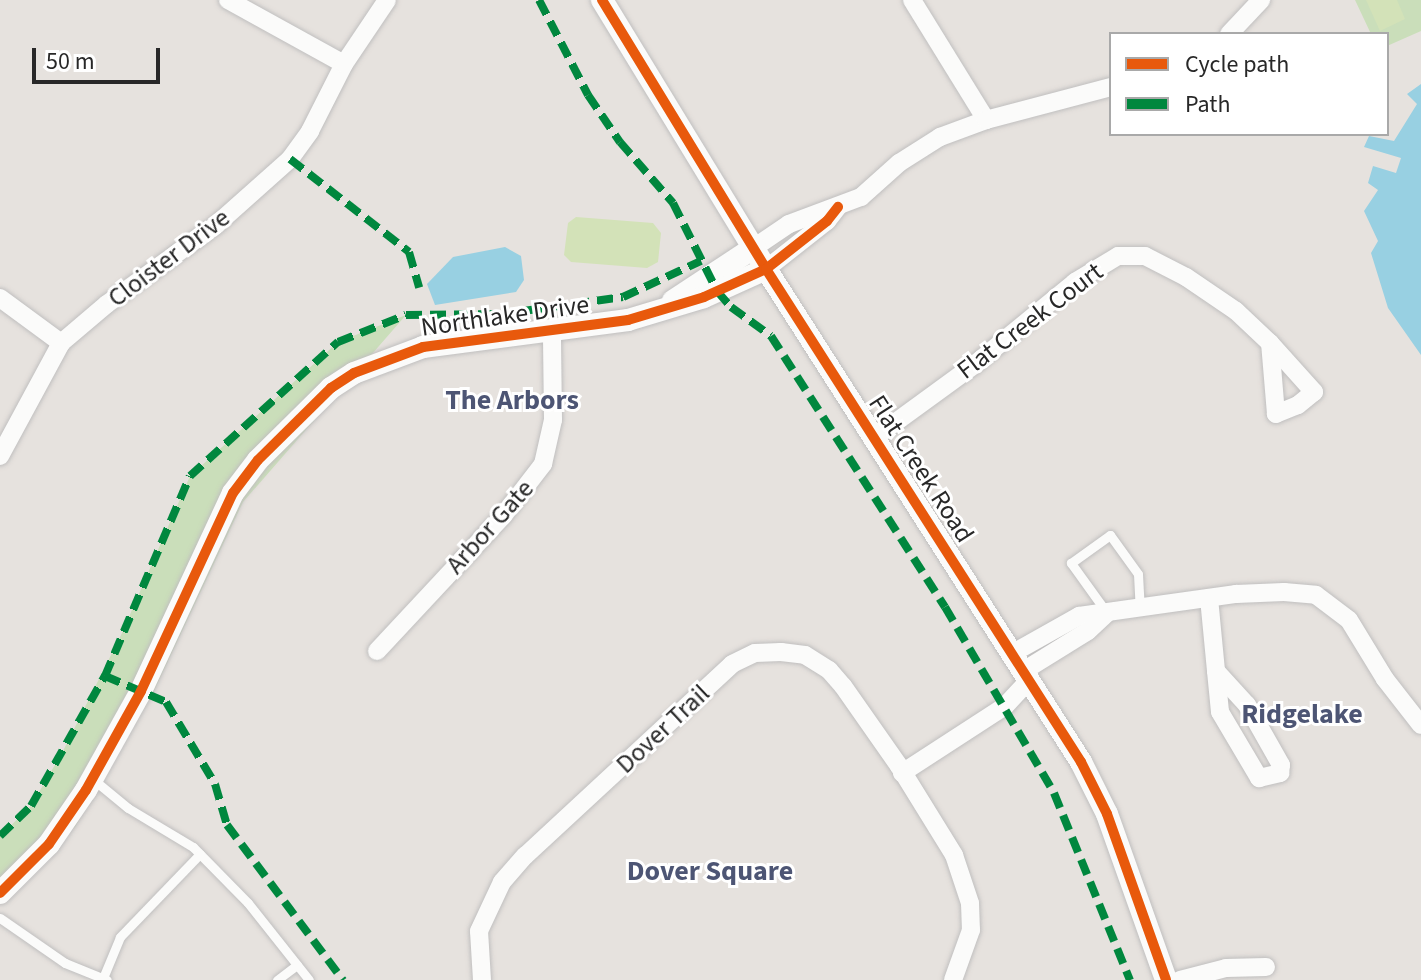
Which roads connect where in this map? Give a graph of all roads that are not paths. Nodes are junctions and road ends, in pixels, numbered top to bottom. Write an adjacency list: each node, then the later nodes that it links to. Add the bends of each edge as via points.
1 (228, 0): 7 (street)
2 (387, 0): 7 (street, Cloister Drive)
3 (602, 0): 11 (street, Flat Creek Road)
4 (912, 0): 9 (street)
5 (1261, 0): 6 (street)
6 (1231, 32)
7 (344, 64): 16 (street, Cloister Drive, via 290,159 216,225)
8 (1109, 88): 9 (street, Northlake Drive)
9 (986, 120): 10 (street, Northlake Drive, via 918,149 871,189)
10 (838, 207): 11 (street, Northlake Drive, via 789,224); 12 (street, Northlake Drive)
11 (755, 247): 12 (street, Flat Creek Road); 14 (street, Northlake Drive)
12 (766, 269): 14 (street, Northlake Drive, via 704,297); 18 (street, Flat Creek Road)
13 (0, 298): 16 (street)
14 (666, 307): 15 (street, Northlake Drive, via 628,320)
15 (552, 333): 23 (street, Arbor Gate, via 553,420 543,464 503,516); 28 (street, Northlake Drive, via 423,347 354,373 312,405 233,493 141,691)
16 (61, 343): 19 (street, Cloister Drive)
17 (1270, 343): 18 (street, Flat Creek Court, via 1236,311 1186,277 1145,256 1118,256 1075,282)
18 (874, 438): 24 (street, Flat Creek Road)
19 (0, 456)
20 (1209, 598): 21 (street); 25 (street); 26 (street, via 1316,595 1349,620)
21 (1140, 607): 22 (street); 22 (lane, via 1138,574 1110,535 1071,563)
22 (1107, 613): 24 (street, via 1079,616)
23 (377, 651)
24 (1023, 667): 27 (street, via 1005,706); 39 (street, Flat Creek Road, via 1107,814)
25 (1216, 671): 25 (street, via 1220,712 1259,778 1280,773 1281,765 1247,705)
26 (1421, 725)
27 (902, 773): 37 (street, Dover Trail, via 829,670 805,655 755,653 732,664 502,882 479,931); 38 (street, Dover Trail, via 954,855 970,903 971,930)
28 (92, 778): 29 (lane); 30 (street, Northlake Drive, via 49,844)
29 (200, 854): 32 (lane); 34 (lane, via 120,937)
30 (0, 893)
31 (0, 918): 34 (lane, via 65,963)
32 (297, 965): 35 (lane); 36 (lane)
33 (1266, 967): 40 (street, via 1226,968)
34 (105, 979)
35 (277, 980)
36 (309, 980)
37 (482, 980)
38 (953, 980)
39 (1166, 980)
40 (1180, 980)

